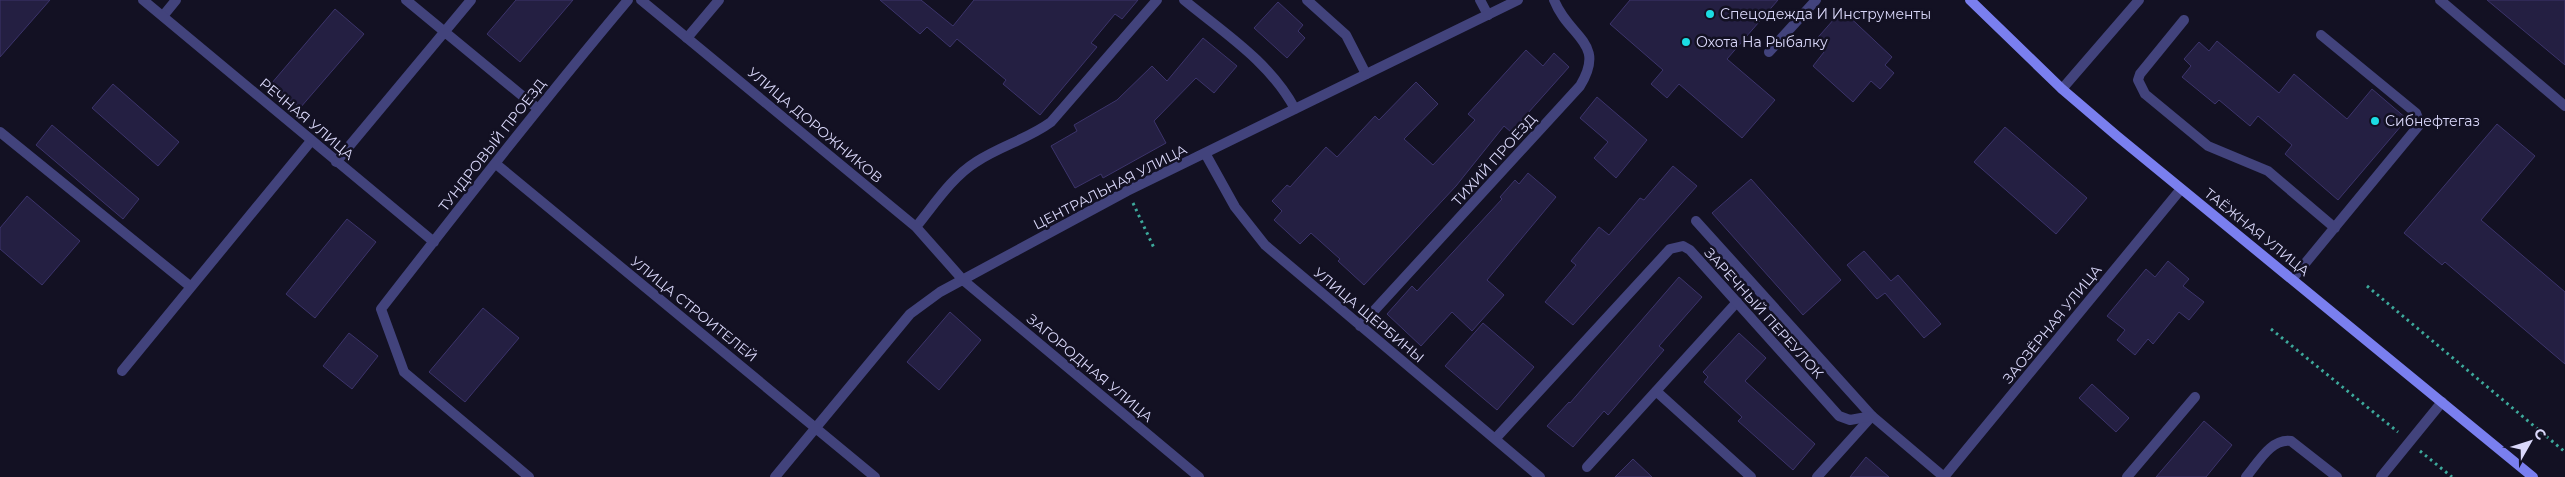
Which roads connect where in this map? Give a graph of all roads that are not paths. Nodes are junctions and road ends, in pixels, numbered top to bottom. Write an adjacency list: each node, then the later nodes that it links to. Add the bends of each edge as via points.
1 (143, 0): 19 (street, РЕЧНАЯ УЛИЦА)
2 (176, 0): 19 (street)
3 (406, 0): 21 (street)
4 (471, 0): 21 (street)
5 (628, 0): 28 (street, ТУНДРОВЫЙ ПРОЕЗД)
6 (641, 0): 23 (street, УЛИЦА ДОРОЖНИКОВ)
7 (719, 0): 23 (street)
8 (1157, 0): 37 (street, via 1051,122 965,169)
9 (1184, 0): 29 (street, via 1262,65 1284,89)
10 (1306, 0): 25 (street, via 1346,35)
11 (1480, 0): 18 (street)
12 (1518, 0): 18 (street, ЦЕНТРАЛЬНАЯ УЛИЦА)
13 (1554, 0): 44 (street, ТИХИЙ ПРОЕЗД, via 1591,54 1586,77)
14 (1816, 0): 24 (street)
15 (1970, 0): 26 (street, ТАЁЖНАЯ УЛИЦА)
16 (2138, 0): 26 (street)
17 (2440, 0): 27 (street)
18 (1488, 15): 25 (street, ЦЕНТРАЛЬНАЯ УЛИЦА)
19 (163, 16): 31 (street, РЕЧНАЯ УЛИЦА)
20 (2184, 20): 38 (street, via 2140,74 2138,80 2145,94 2217,151 2268,171)
21 (444, 32): 28 (street); 33 (street)
22 (2322, 35): 38 (street, via 2420,118 2418,127)
23 (688, 38): 37 (street, УЛИЦА ДОРОЖНИКОВ)
24 (1769, 52)
25 (1366, 74): 29 (street, ЦЕНТРАЛЬНАЯ УЛИЦА)
26 (2062, 89): 35 (street, ТАЁЖНАЯ УЛИЦА)
27 (2565, 106)
28 (537, 108): 34 (street, ТУНДРОВЫЙ ПРОЕЗД)
29 (1295, 109): 32 (street, ЦЕНТРАЛЬНАЯ УЛИЦА)
30 (0, 132): 42 (street)
31 (311, 141): 33 (street, РЕЧНАЯ УЛИЦА); 42 (street)
32 (1205, 153): 41 (street, ЦЕНТРАЛЬНАЯ УЛИЦА, via 1127,191); 44 (street, УЛИЦА ЩЕРБИНЫ, via 1235,207 1265,245)
33 (336, 162): 39 (street, РЕЧНАЯ УЛИЦА)
34 (496, 164): 39 (street, ТУНДРОВЫЙ ПРОЕЗД); 50 (street, УЛИЦА СТРОИТЕЛЕЙ)
35 (2181, 188): 40 (street, ТАЁЖНАЯ УЛИЦА); 60 (street, ЗАОЗЁРНАЯ УЛИЦА)
36 (1696, 221): 49 (street)
37 (916, 227): 41 (street, УЛИЦА ДОРОЖНИКОВ)
38 (2335, 228): 40 (street)
39 (434, 242): 53 (street, ТУНДРОВЫЙ ПРОЕЗД, via 381,308 404,372)
40 (2292, 278): 48 (street, ТАЁЖНАЯ УЛИЦА)
41 (963, 280): 50 (street, ЦЕНТРАЛЬНАЯ УЛИЦА, via 910,314); 56 (street, ЗАГОРОДНАЯ УЛИЦА)
42 (191, 287): 45 (street)
43 (1737, 302): 46 (street); 49 (street, ЗАРЕЧНЫЙ ПЕРЕУЛОК, via 1839,416 1850,420); 51 (street, ЗАРЕЧНЫЙ ПЕРЕУЛОК, via 1690,250 1683,246 1670,249)
44 (1360, 326): 51 (street, УЛИЦА ЩЕРБИНЫ)
45 (122, 371)
46 (1656, 392): 52 (street); 58 (street)
47 (2195, 397): 61 (street)
48 (2442, 402): 64 (street); 65 (street, ТАЁЖНАЯ УЛИЦА)
49 (1872, 416): 59 (street); 60 (street)
50 (816, 427): 54 (street, ЦЕНТРАЛЬНАЯ УЛИЦА); 55 (street, УЛИЦА СТРОИТЕЛЕЙ)
51 (1495, 439): 57 (street, УЛИЦА ЩЕРБИНЫ)
52 (1587, 467)
53 (529, 477)
54 (775, 477)
55 (876, 477)
56 (1199, 477)
57 (1540, 477)
58 (1751, 477)
59 (1817, 477)
60 (1944, 477)
61 (2127, 477)
62 (2246, 477): 63 (street, via 2273,446 2284,440 2291,441)
63 (2337, 477)
64 (2381, 477)
65 (2533, 477)

